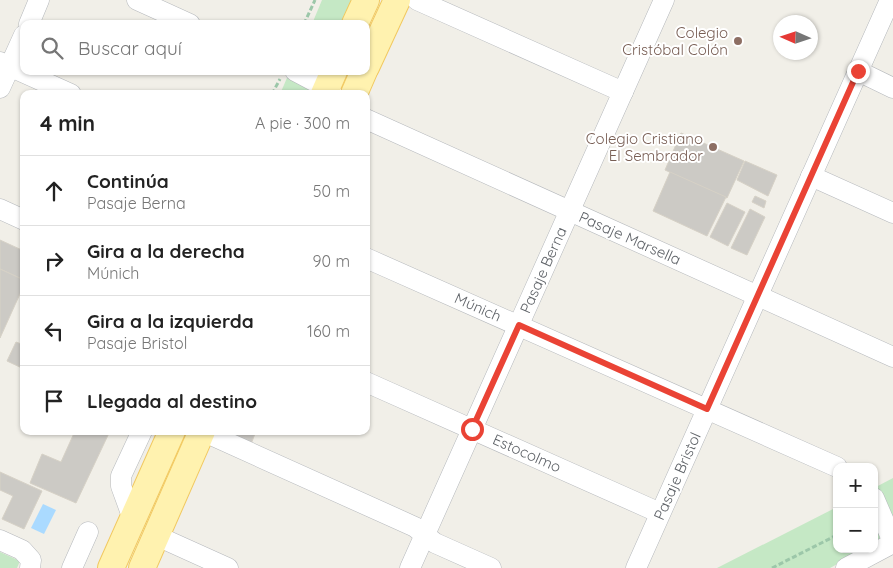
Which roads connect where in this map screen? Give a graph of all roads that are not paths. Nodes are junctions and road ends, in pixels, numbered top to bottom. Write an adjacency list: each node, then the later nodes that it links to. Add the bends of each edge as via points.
1 (39, 0): 8 (street)
2 (137, 0): 9 (street)
3 (366, 0): 10 (main road)
4 (397, 0): 12 (main road)
5 (417, 0): 24 (street)
6 (664, 0): 24 (street, Pasaje Berna)
7 (890, 0): 15 (street, Pasaje Bristol)
8 (30, 20)
9 (181, 20)
10 (357, 20)
11 (20, 41): 13 (street)
12 (370, 58)
13 (5, 64): 14 (street); 20 (street)
14 (20, 71)
15 (858, 71): 21 (street); 26 (street, Pasaje Bristol)
16 (29, 75): 22 (street)
17 (304, 75): 19 (street)
18 (362, 75): 23 (main road)
19 (329, 87)
20 (0, 88)
21 (893, 88)
22 (62, 90)
23 (356, 90)
24 (623, 92): 28 (street, Pasaje Berna)
25 (370, 121): 28 (street, Pasaje Marsella)
26 (811, 176): 29 (street); 32 (street, Pasaje Bristol)
27 (0, 209): 30 (street)
28 (570, 211): 32 (street, Pasaje Marsella); 33 (street, Pasaje Berna)
29 (893, 213)
30 (20, 218)
31 (370, 260): 33 (street, Múnich)
32 (758, 296): 34 (street, Pasaje Marsella); 36 (street, Pasaje Bristol)
33 (519, 325): 36 (street, Múnich); 37 (street, Pasaje Berna)
34 (893, 357)
35 (370, 384): 37 (street, Estocolmo)
36 (707, 409): 42 (street, Múnich); 44 (street, Pasaje Bristol)
37 (472, 429): 44 (street, Estocolmo); 47 (street, Pasaje Berna)
38 (140, 435): 45 (street, via 121,476 121,486)
39 (170, 435): 45 (main road)
40 (200, 435): 48 (main road)
41 (211, 435): 47 (street, via 414,527)
42 (833, 465)
43 (878, 507): 50 (street)
44 (660, 513): 58 (street, Pasaje Bristol)
45 (133, 519): 53 (main road)
46 (88, 532): 52 (street)
47 (425, 535): 56 (street, Pasaje Berna); 57 (street, via 435,543)
48 (157, 536): 54 (main road); 55 (street)
49 (0, 540): 51 (street, via 22,550 31,560)
50 (893, 542): 59 (street)
51 (30, 568)
52 (72, 568)
53 (111, 568)
54 (142, 568)
55 (228, 568)
56 (410, 568)
57 (491, 568)
58 (636, 568)
59 (846, 568)

